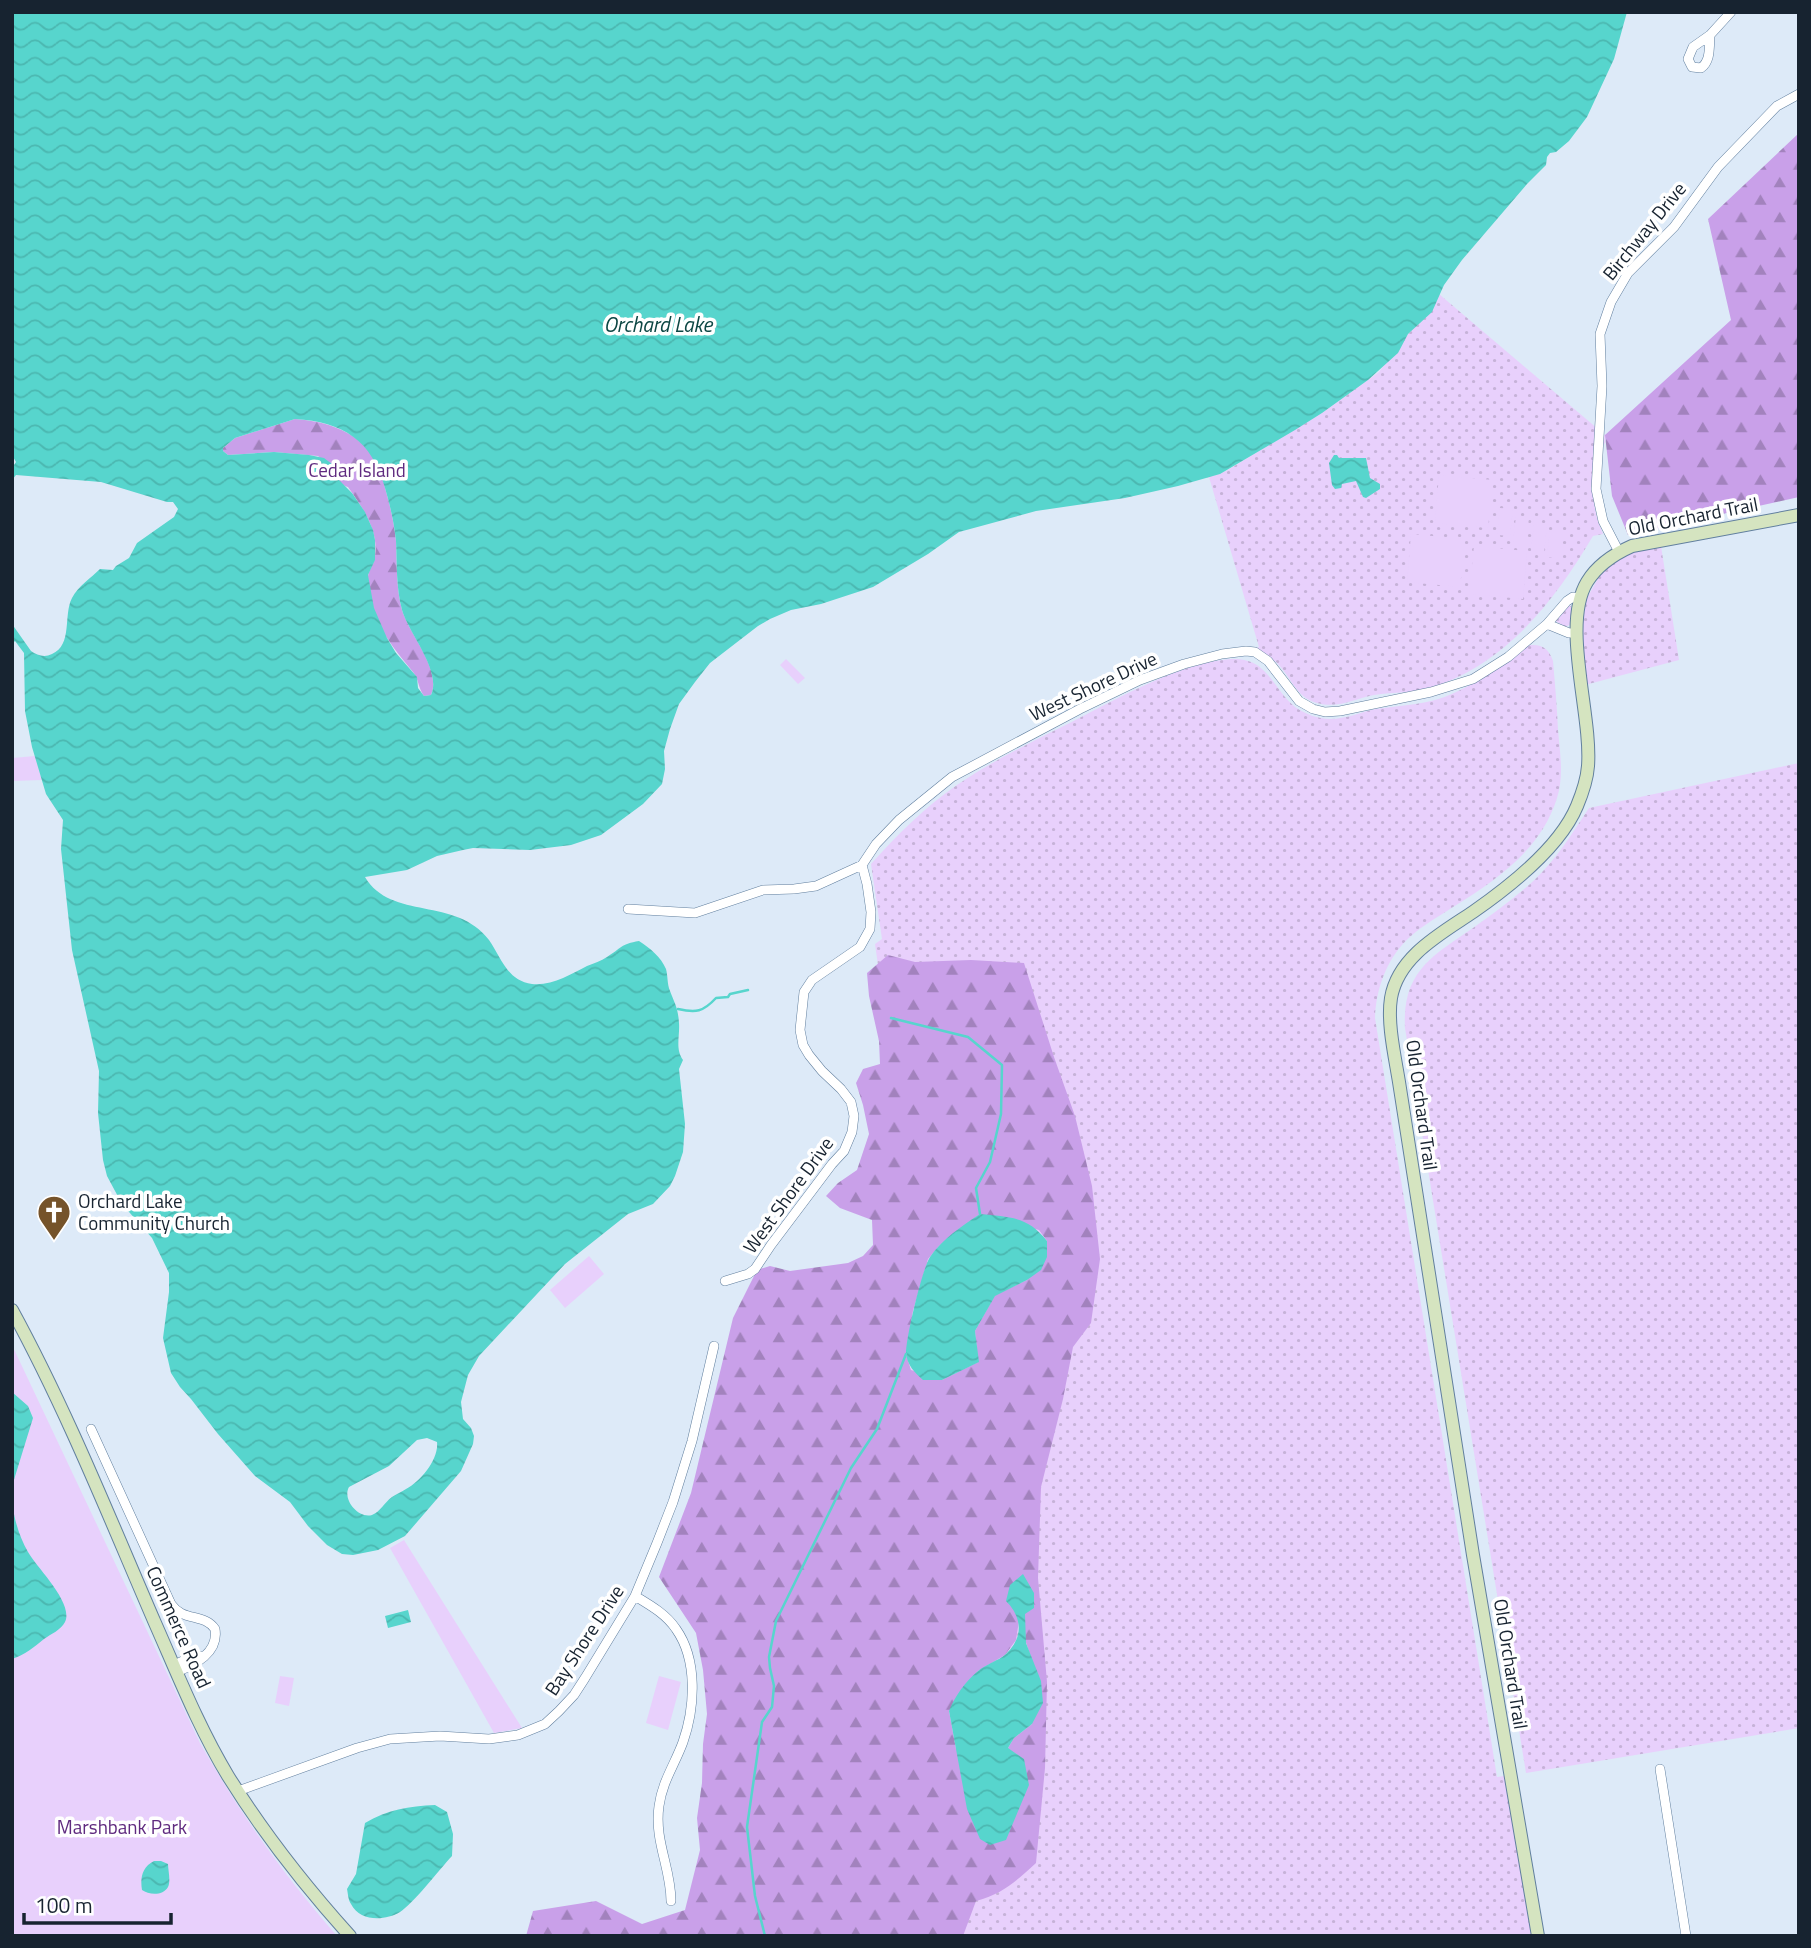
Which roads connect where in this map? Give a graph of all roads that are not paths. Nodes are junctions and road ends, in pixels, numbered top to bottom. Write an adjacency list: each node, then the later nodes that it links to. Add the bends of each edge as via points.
1 (1731, 12): 2 (street)
2 (1710, 36)
3 (1799, 93): 5 (street, Birchway Drive, via 1777,106 1718,167 1674,227 1621,282 1608,309 1600,342 1596,489 1603,521)
4 (1799, 515): 5 (street, Old Orchard Trail, via 1647,542)
5 (1619, 552): 6 (street, Old Orchard Trail, via 1592,575)
6 (1580, 598): 7 (street, West Shore Drive, via 1567,601); 8 (street, Old Orchard Trail)
7 (1547, 624): 8 (street); 9 (street, West Shore Drive, via 1473,679 1340,711 1325,712 1299,701 1268,661 1255,652 1222,654 1184,664 1080,709 952,777 899,820)
8 (1577, 634): 21 (street, Old Orchard Trail, via 1588,752 1586,779 1576,809 1556,841 1506,887 1415,954 1391,996 1399,1082)
9 (862, 865): 10 (street, West Shore Drive, via 816,886 763,890 695,913); 11 (street, West Shore Drive, via 870,929 860,947 812,980 804,992 800,1030 803,1045 850,1102 852,1132 844,1151 755,1269)
10 (628, 908)
11 (725, 1282)
12 (12, 1310): 16 (street, Commerce Road)
13 (714, 1346): 15 (street, Bay Shore Drive, via 673,1502)
14 (91, 1429): 16 (street, via 171,1604 179,1613 207,1621 214,1628 215,1642 206,1655)
15 (635, 1595): 18 (street, Bay Shore Drive, via 574,1695 537,1727 489,1739 390,1740); 19 (street, via 676,1628 691,1667 692,1710 683,1743 661,1789 657,1821)
16 (175, 1668): 18 (street, Commerce Road)
17 (1660, 1769): 22 (street)
18 (238, 1791): 20 (street, Commerce Road, via 287,1862)
19 (671, 1901)
20 (350, 1936)
21 (1538, 1936)
22 (1686, 1936)

